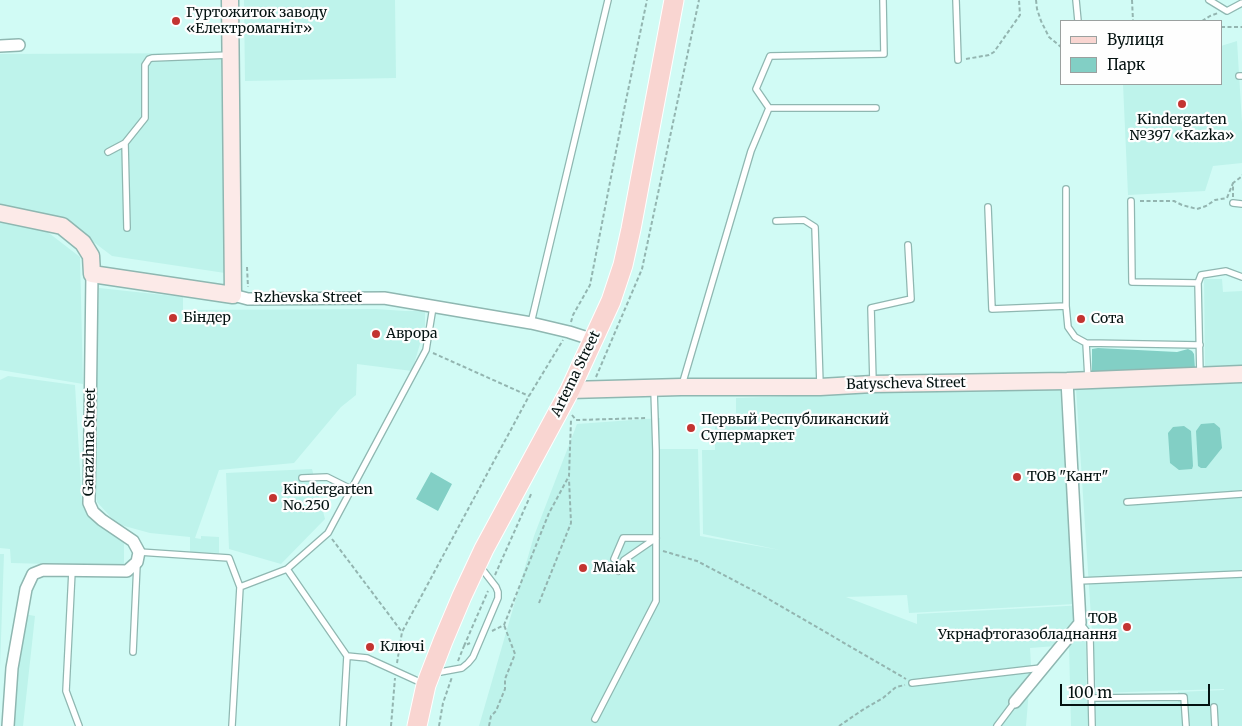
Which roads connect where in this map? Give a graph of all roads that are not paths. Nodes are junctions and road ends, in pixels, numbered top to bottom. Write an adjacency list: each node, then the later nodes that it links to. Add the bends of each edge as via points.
1 (230, 0): 12 (street)
2 (608, 0): 33 (lane)
3 (674, 0): 34 (main road, Artema Street, via 623,264)
4 (883, 0): 14 (lane, via 884,54 770,56 756,89)
5 (956, 0): 13 (lane)
6 (1076, 0): 9 (lane)
7 (1209, 0): 8 (lane, via 1227,11)
8 (1242, 3)
9 (1078, 20)
10 (19, 45): 11 (street)
11 (0, 46)
12 (230, 55): 16 (lane, via 149,60 145,65 145,118); 30 (street)
13 (958, 60)
14 (769, 108): 15 (lane); 42 (lane, via 751,151)
15 (876, 108)
16 (125, 143): 17 (lane); 25 (lane)
17 (108, 152)
18 (1066, 189): 31 (lane)
19 (1131, 201): 29 (lane, via 1132,282)
20 (1233, 204): 21 (lane)
21 (1242, 204)
22 (988, 207): 31 (lane, via 992,309)
23 (0, 212): 27 (street, via 62,226 83,243 91,256)
24 (776, 220): 43 (lane, via 804,220 815,227)
25 (127, 228)
26 (908, 245): 41 (lane, via 910,299 871,308)
27 (92, 274): 30 (street); 51 (street, Garazhna Street, via 89,503 102,520 133,541)
28 (1242, 277): 29 (lane, via 1226,271 1201,275)
29 (1198, 283): 36 (lane)
30 (233, 295): 32 (street, Rzhevska Street, via 248,299 384,298)
31 (1066, 306): 35 (lane, via 1068,327 1075,337)
32 (433, 307): 33 (street, Rzhevska Street); 47 (lane, via 426,350)
33 (531, 323): 34 (street, Rzhevska Street)
34 (594, 340): 45 (main road, Artema Street)
35 (1086, 343): 36 (lane); 39 (lane)
36 (1200, 345): 38 (lane)
37 (1242, 374): 38 (street, Batyscheva Street)
38 (1200, 376): 39 (street, Batyscheva Street)
39 (1088, 380): 40 (street, Batyscheva Street)
40 (1067, 381): 41 (street, Batyscheva Street); 58 (street)
41 (873, 384): 43 (street, Batyscheva Street)
42 (681, 387): 43 (street, Batyscheva Street); 44 (street, Batyscheva Street)
43 (820, 387)
44 (654, 388): 45 (street, Batyscheva Street); 50 (lane)
45 (570, 390): 53 (main road, Artema Street)
46 (302, 478): 47 (lane, via 327,476)
47 (351, 489): 54 (lane, via 328,533)
48 (1242, 494): 49 (lane)
49 (1127, 502)
50 (656, 538): 52 (lane, via 622,538); 56 (lane, via 624,560); 69 (lane, via 656,601)
51 (138, 557): 55 (street, via 127,571); 59 (lane, via 229,558); 61 (lane)
52 (614, 559)
53 (478, 562): 64 (main road, Artema Street); 64 (lane, via 498,592 498,598 473,657 462,668)
54 (287, 569): 59 (lane); 62 (lane)
55 (72, 570): 70 (street, via 43,570 33,574 26,589 12,668); 71 (lane, via 66,691)
56 (618, 571)
57 (1242, 574): 58 (lane)
58 (1078, 581): 60 (street)
59 (240, 586): 72 (lane)
60 (1080, 623): 63 (street); 66 (lane, via 1090,636)
61 (133, 652)
62 (347, 656): 64 (lane, via 367,658 396,671); 73 (lane)
63 (1043, 668): 65 (lane); 67 (street)
64 (428, 679): 74 (main road, Artema Street)
65 (912, 683)
66 (1091, 698): 76 (lane); 77 (lane, via 1184,697)
67 (1015, 702): 75 (lane)
68 (1214, 707): 78 (lane)
69 (595, 719)
70 (8, 726)
71 (79, 726)
72 (232, 726)
73 (343, 726)
74 (417, 726)
75 (998, 726)
76 (1092, 726)
77 (1186, 726)
78 (1215, 726)

